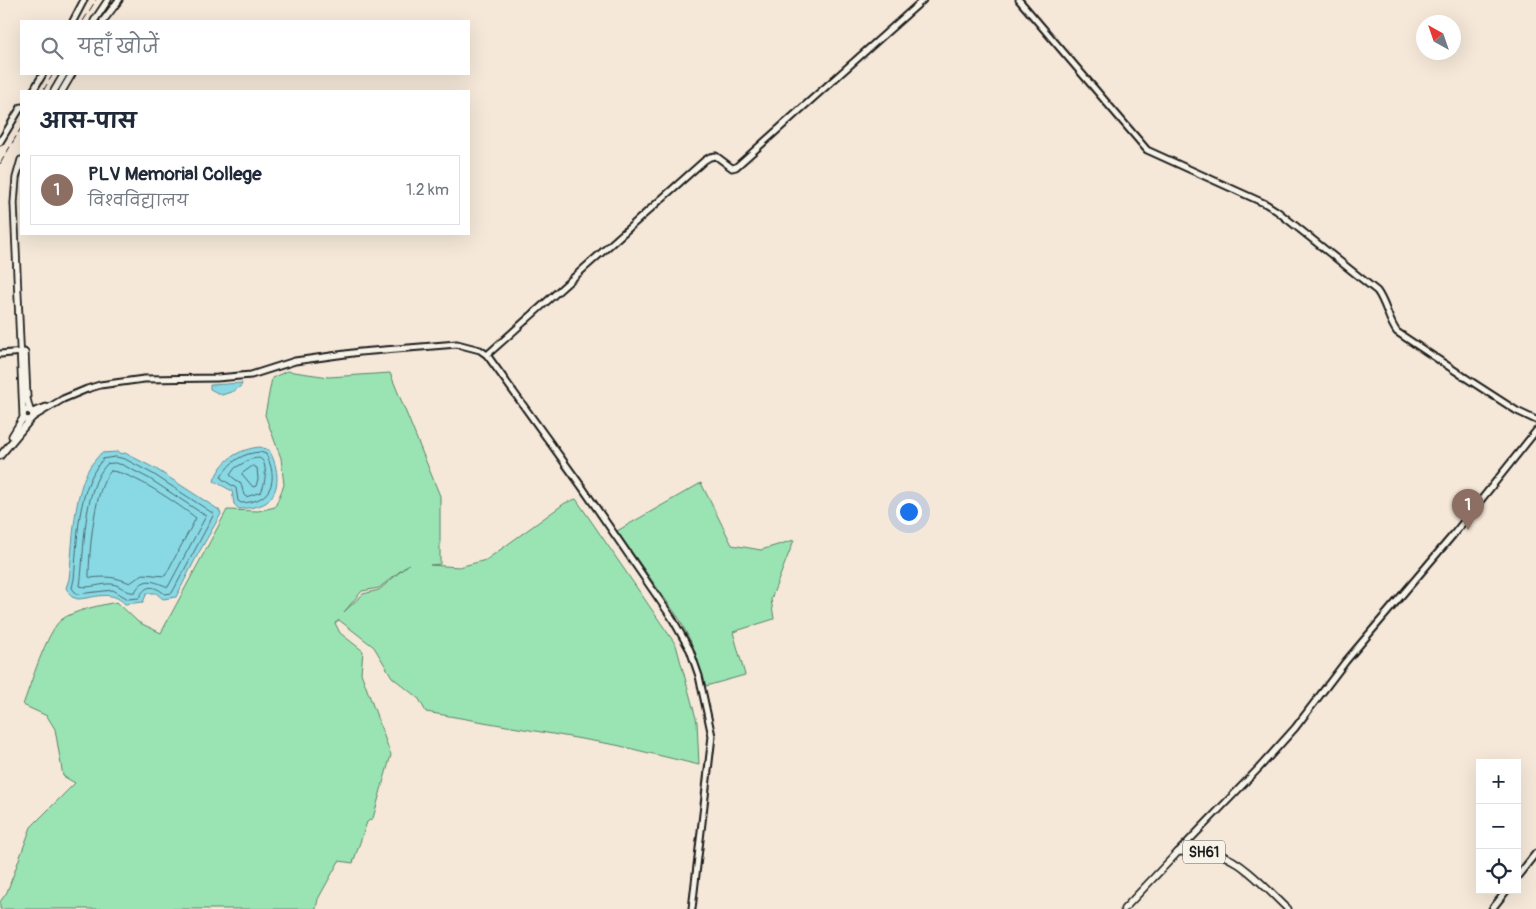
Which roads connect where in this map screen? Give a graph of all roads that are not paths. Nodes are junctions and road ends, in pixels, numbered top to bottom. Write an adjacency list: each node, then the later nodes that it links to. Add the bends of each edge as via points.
1 (83, 0): 5 (street)
2 (114, 0): 6 (main road); 7 (main road)
3 (923, 0): 20 (street, via 736,167 729,167 716,156 710,156)
4 (1019, 0): 22 (street, via 1146,150 1277,211 1377,291 1397,332)
5 (72, 20)
6 (96, 20)
7 (103, 20)
8 (40, 75): 11 (street)
9 (64, 75): 12 (main road)
10 (71, 75): 13 (main road)
11 (32, 90)
12 (56, 90)
13 (63, 90)
14 (20, 108): 15 (street)
15 (0, 142)
16 (20, 164): 18 (main road, via 14,203)
17 (20, 179): 18 (main road, via 18,219)
18 (23, 352): 19 (street); 21 (main road)
19 (0, 354)
20 (487, 355): 21 (street, via 457,344 295,361 251,375 144,379 86,389); 30 (street, via 582,487 672,618 690,650 712,736)
21 (28, 415): 24 (main road); 25 (main road)
22 (1536, 420)
23 (1536, 431): 26 (street, via 1346,661 1293,731)
24 (0, 451)
25 (0, 456)
26 (1178, 852): 31 (main road, SH61); 32 (main road, SH61, via 1205,852 1227,857)
27 (1536, 853): 28 (street)
28 (1521, 871)
29 (1503, 894): 33 (street)
30 (692, 909)
31 (1124, 909)
32 (1288, 909)
33 (1492, 909)

